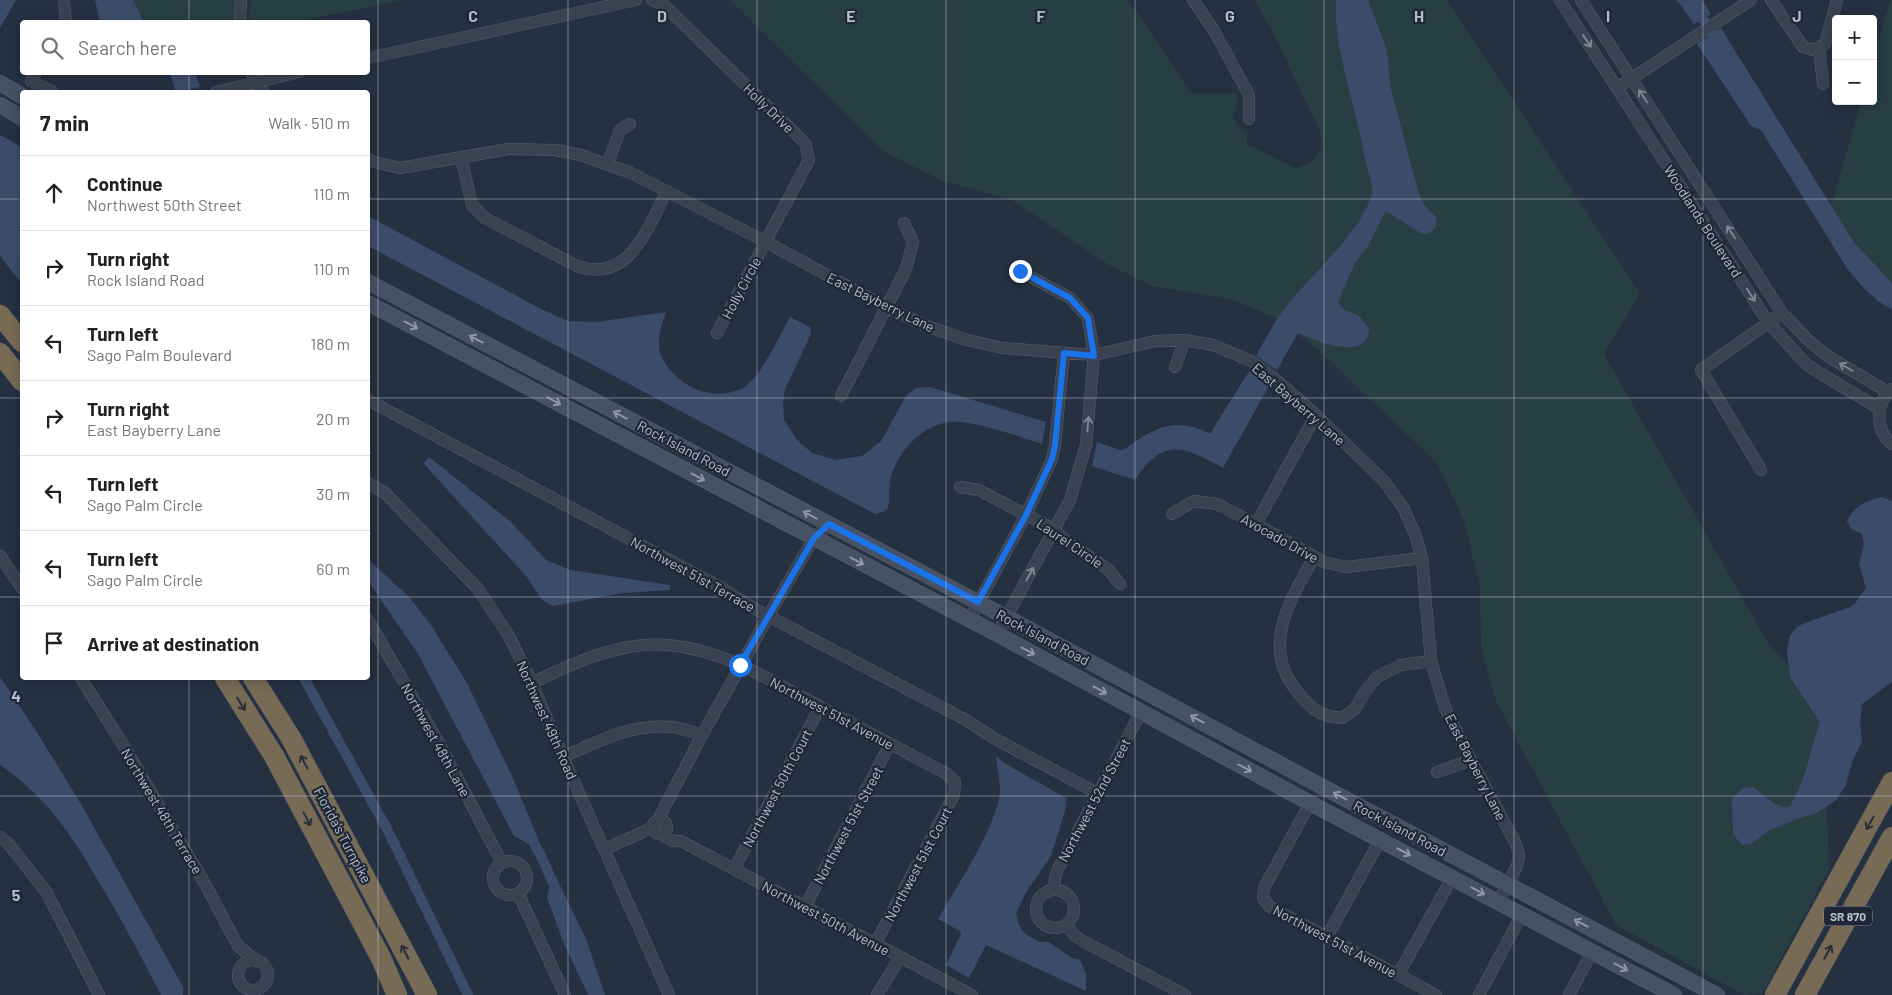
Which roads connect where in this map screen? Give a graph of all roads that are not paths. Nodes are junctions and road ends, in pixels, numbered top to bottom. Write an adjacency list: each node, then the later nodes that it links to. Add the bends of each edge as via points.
1 (241, 0): 12 (street)
2 (636, 0): 14 (street)
3 (652, 0): 35 (street, Holly Drive, via 664,5 805,143 809,160)
4 (1193, 0): 28 (street, via 1213,29 1248,95)
5 (1560, 0): 21 (street, Woodlands Boulevard, one-way to 21)
6 (1582, 0): 18 (street, Woodlands Boulevard)
7 (1752, 0): 18 (street)
8 (1771, 0): 13 (street, via 1802,48 1813,50)
9 (1837, 0): 13 (street, via 1824,44)
10 (64, 4): 11 (street)
11 (66, 20)
12 (240, 20)
13 (1819, 47): 20 (street)
14 (370, 58)
15 (271, 75): 17 (street)
16 (34, 77): 22 (street)
17 (253, 77): 23 (street); 24 (street)
18 (1632, 78): 21 (street); 40 (street, Woodlands Boulevard, one-way to 18)
19 (0, 83): 25 (main road)
20 (1823, 84)
21 (1617, 88): 42 (street, Woodlands Boulevard, one-way to 42)
22 (50, 90)
23 (221, 90)
24 (263, 90)
25 (20, 95)
26 (0, 106): 27 (main road)
27 (20, 117)
28 (1249, 119)
29 (630, 124): 32 (street, via 620,130)
30 (461, 157): 31 (street, East Bayberry Lane, via 400,168); 32 (street, East Bayberry Lane, via 508,149 554,150); 33 (street, via 472,205 484,218 589,270 605,270 624,261 637,247)
31 (370, 160)
32 (608, 163): 33 (street, East Bayberry Lane)
33 (667, 191): 35 (street, East Bayberry Lane)
34 (904, 223): 39 (street, via 914,242)
35 (766, 242): 39 (street, East Bayberry Lane); 43 (street, Holly Circle)
36 (1020, 271): 48 (street, via 1070,298 1088,318)
37 (370, 283): 62 (main road, Rock Island Road, one-way to 37)
38 (370, 304): 65 (main road, Rock Island Road, one-way to 65)
39 (888, 308): 47 (street, East Bayberry Lane, via 967,340 1003,348); 52 (street)
40 (1782, 312): 42 (street); 51 (street, Woodlands Boulevard, one-way to 40, via 1830,358)
41 (0, 314): 44 (highway)
42 (1768, 322): 54 (street, Woodlands Boulevard, via 1806,364); 57 (street, via 1701,370)
43 (717, 334)
44 (20, 339)
45 (1185, 340): 48 (street, East Bayberry Lane, via 1155,341); 49 (street); 55 (street, East Bayberry Lane, via 1213,346 1251,361)
46 (0, 353): 50 (highway)
47 (1064, 353): 48 (street, East Bayberry Lane); 61 (street, via 1052,459)
48 (1094, 356): 64 (street, one-way to 48, via 1070,500 1086,445)
49 (1175, 367)
50 (20, 378)
51 (1890, 391): 54 (street)
52 (840, 396)
53 (370, 401): 72 (street, Northwest 51st Terrace)
54 (1880, 409): 56 (street, via 1882,432)
55 (1316, 415): 63 (street); 68 (street, East Bayberry Lane, via 1384,481 1404,509)
56 (1892, 444)
57 (1761, 470)
58 (370, 484): 82 (street, Northwest 49th Road, via 385,493 478,589 509,636)
59 (960, 487): 61 (street, Laurel Circle, via 979,490)
60 (1172, 514): 63 (street, Avocado Drive, via 1194,501 1216,504)
61 (1026, 515): 64 (street, Laurel Circle); 71 (street)
62 (829, 524): 65 (street); 71 (main road, Rock Island Road)
63 (1256, 524): 67 (street, Avocado Drive)
64 (1055, 530): 69 (street, Laurel Circle, via 1108,569); 73 (street, one-way to 64)
65 (814, 538): 72 (street); 74 (main road, Rock Island Road, one-way to 74)
66 (0, 556): 70 (street)
67 (1314, 557): 68 (street, Avocado Drive, via 1346,567); 77 (street, via 1288,603 1280,632 1280,653 1285,671 1294,688 1312,708 1325,716 1342,718 1355,710 1377,677 1402,664)
68 (1422, 558): 77 (street, East Bayberry Lane)
69 (1120, 584)
70 (20, 585)
71 (978, 602): 73 (main road, Rock Island Road); 74 (street)
72 (769, 616): 78 (street); 92 (street, Northwest 51st Terrace)
73 (1006, 617): 76 (street); 102 (main road, Rock Island Road, one-way to 73)
74 (968, 620): 76 (main road, Rock Island Road)
75 (370, 623): 99 (street, Northwest 48th Lane, via 439,743)
76 (997, 634): 84 (main road, Rock Island Road, one-way to 84)
77 (1431, 660): 88 (street, East Bayberry Lane, via 1445,708)
78 (740, 665): 82 (street, Northwest 51st Avenue, via 702,650 666,645 636,646 597,655); 83 (street, Northwest 51st Avenue); 85 (street)
79 (82, 680): 111 (street, Northwest 48th Terrace, via 128,752)
80 (226, 680): 121 (highway, Florida's Turnpike, one-way to 121, via 274,756 381,958)
81 (254, 680): 122 (highway, Florida's Turnpike, one-way to 81, via 291,738)
82 (532, 682): 87 (street, Northwest 49th Road)
83 (820, 707): 86 (street, Northwest 51st Avenue); 100 (street, Northwest 50th Court)
84 (1141, 712): 92 (street, Northwest 52nd Street); 93 (main road, Rock Island Road, one-way to 93)
85 (702, 735): 87 (street, via 674,727 643,726 621,731); 94 (street, via 666,804 667,811)
86 (890, 744): 90 (street, Northwest 51st Avenue, via 947,774); 106 (street, Northwest 51st Street)
87 (563, 757): 98 (street, Northwest 49th Road)
88 (1471, 760): 89 (street); 102 (street, East Bayberry Lane, via 1516,844 1517,866)
89 (1437, 772)
90 (955, 782): 110 (street, Northwest 51st Court, via 954,795)
91 (1892, 782): 133 (highway, SR 870, one-way to 133)
92 (1097, 793): 103 (street, Northwest 52nd Street, via 1057,871)
93 (1310, 803): 97 (main road, Rock Island Road); 109 (street, Northwest 51st Avenue, via 1264,888 1263,898 1270,907)
94 (660, 827): 98 (street); 100 (street, Northwest 50th Avenue)
95 (0, 837): 119 (street, via 47,893)
96 (1892, 837): 134 (highway, SR 870, one-way to 96)
97 (1380, 840): 101 (main road, Rock Island Road, one-way to 101); 109 (street)
98 (604, 849): 124 (street, Northwest 49th Road)
99 (502, 863): 104 (street, via 519,863 526,872 526,884); 104 (street, via 494,870 494,886 498,891)
100 (734, 869): 106 (street, Northwest 50th Avenue)
101 (1452, 878): 105 (main road, Rock Island Road, one-way to 105); 116 (street)
102 (1507, 885): 105 (street, East Bayberry Lane); 132 (main road, Rock Island Road, one-way to 102)
103 (1054, 890): 108 (street, via 1069,896 1074,906); 108 (street, via 1043,895 1036,912 1047,927)
104 (520, 897): 123 (street)
105 (1498, 902): 107 (main road, Rock Island Road)
106 (805, 907): 110 (street, Northwest 50th Avenue)
107 (1522, 914): 112 (main road, Rock Island Road); 129 (street)
108 (1066, 925): 127 (street, via 1083,942)
109 (1327, 937): 116 (street, Northwest 51st Avenue)
110 (875, 944): 113 (street, Northwest 50th Avenue)
111 (238, 946): 114 (street, Northwest 48th Terrace); 115 (street, Northwest 48th Terrace)
112 (1592, 952): 130 (street); 131 (main road, Rock Island Road, one-way to 131)
113 (900, 957): 125 (street); 126 (street, Northwest 50th Avenue)
114 (258, 961): 115 (street, via 244,963); 117 (street, via 265,966)
115 (238, 971): 118 (street, Northwest 48th Terrace, via 239,981)
116 (1398, 975): 128 (street, Northwest 51st Avenue)
117 (266, 980): 118 (street, Northwest 48th Terrace, via 260,988); 120 (street)
118 (250, 992)
119 (99, 995)
120 (268, 995)
121 (397, 995)
122 (427, 995)
123 (565, 995)
124 (669, 995)
125 (877, 995)
126 (972, 995)
127 (1185, 995)
128 (1436, 995)
129 (1479, 995)
130 (1570, 995)
131 (1674, 995)
132 (1717, 995)
133 (1775, 995)
134 (1804, 995)

